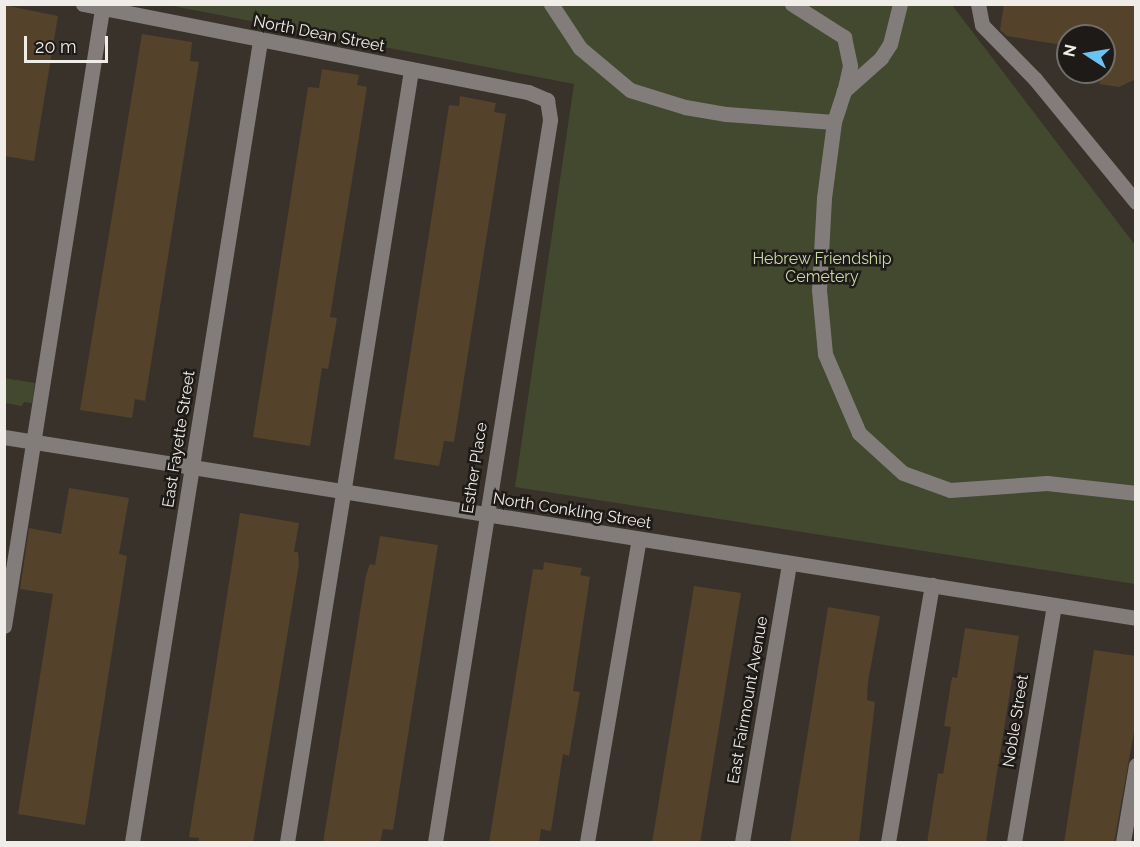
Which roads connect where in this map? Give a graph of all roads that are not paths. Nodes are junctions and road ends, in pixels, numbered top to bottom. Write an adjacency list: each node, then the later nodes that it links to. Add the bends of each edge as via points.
1 (83, 4): 6 (street, North Dean Street)
2 (551, 4): 11 (street, via 580,48 630,90 685,107 726,114)
3 (792, 4): 9 (street, via 844,37 850,66)
4 (900, 4): 9 (street, via 897,24 885,51)
5 (978, 4): 12 (street, via 982,25 1035,79)
6 (102, 9): 7 (street, North Dean Street); 14 (street)
7 (260, 41): 8 (street, North Dean Street); 15 (street, East Fayette Street)
8 (411, 70): 10 (street, North Dean Street, via 528,92); 16 (street)
9 (844, 91): 11 (street)
10 (547, 100): 18 (street, Esther Place, via 550,120)
11 (834, 122): 17 (street, via 819,290 825,354 859,433 903,473 950,490 1047,483)
12 (1136, 202)
13 (4, 437): 14 (street, North Conkling Street)
14 (32, 442): 15 (street, North Conkling Street); 24 (street)
15 (192, 470): 16 (street, North Conkling Street); 26 (street, East Fayette Street)
16 (345, 492): 18 (street, North Conkling Street); 27 (street)
17 (1136, 493)
18 (486, 516): 19 (street, North Conkling Street); 28 (street, Esther Place)
19 (639, 539): 20 (street, North Conkling Street); 29 (street)
20 (789, 563): 21 (street, North Conkling Street); 30 (street, East Fairmount Avenue)
21 (932, 585): 22 (street, North Conkling Street); 31 (street)
22 (1054, 605): 23 (street, North Conkling Street); 32 (street, Noble Street)
23 (1136, 618)
24 (5, 621)
25 (1136, 765): 33 (street)
26 (132, 843)
27 (287, 843)
28 (435, 843)
29 (587, 843)
30 (742, 843)
31 (888, 843)
32 (1014, 843)
33 (1123, 843)

